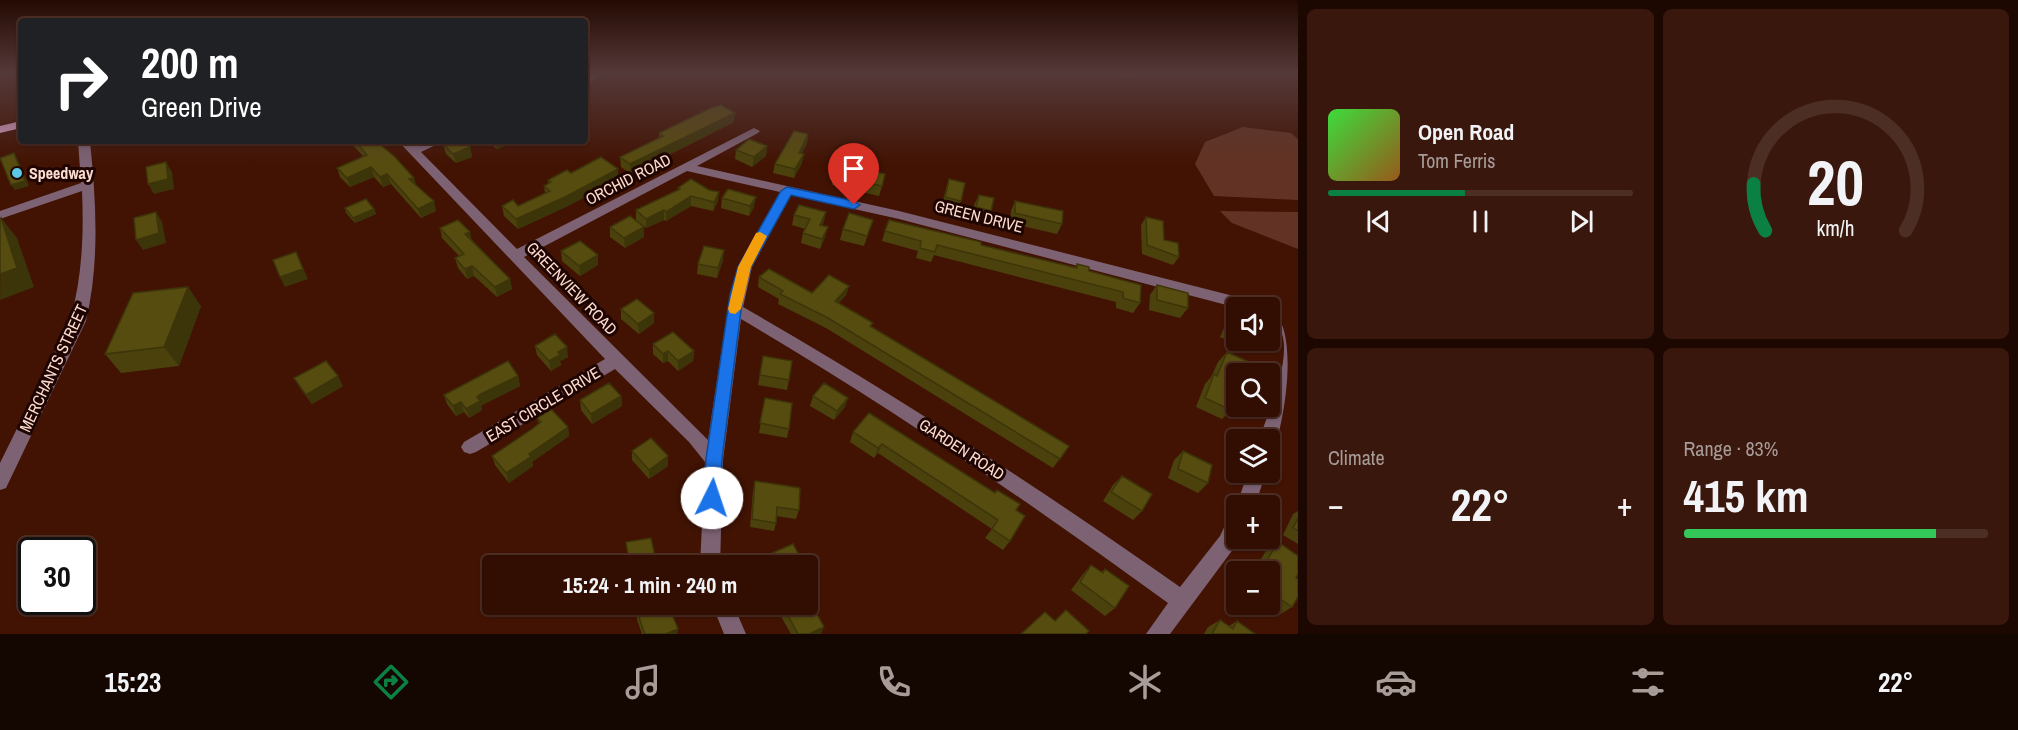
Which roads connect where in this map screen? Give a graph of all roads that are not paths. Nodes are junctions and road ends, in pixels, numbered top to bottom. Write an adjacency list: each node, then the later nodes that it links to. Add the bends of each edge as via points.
1 (18, 117): 2 (main road)
2 (0, 122)
3 (18, 125): 4 (main road)
4 (0, 130)
5 (754, 131): 8 (street, ORCHID ROAD)
6 (84, 144): 9 (street, MERCHANTS STREET)
7 (409, 146): 12 (street, GREENVIEW ROAD)
8 (687, 167): 10 (street, GREEN DRIVE); 12 (street, ORCHID ROAD)
9 (87, 185): 11 (street); 20 (street, MERCHANTS STREET, via 87,294 78,321)
10 (787, 191): 13 (street, GREEN DRIVE, via 910,217); 14 (street, via 745,267)
11 (0, 216)
12 (516, 255): 16 (street, GREENVIEW ROAD)
13 (1226, 299)
14 (735, 309): 19 (street); 23 (street, GARDEN ROAD, via 997,470)
15 (1280, 323): 17 (street, via 1291,342 1285,387)
16 (616, 360): 18 (street, EAST CIRCLE DRIVE); 19 (street, GREENVIEW ROAD)
17 (1272, 429)
18 (470, 447)
19 (714, 459): 22 (street)
20 (0, 482)
21 (1226, 543): 23 (street)
22 (710, 555)
23 (1182, 601): 26 (street)
24 (727, 615): 25 (street)
25 (735, 634)
26 (1157, 634)

